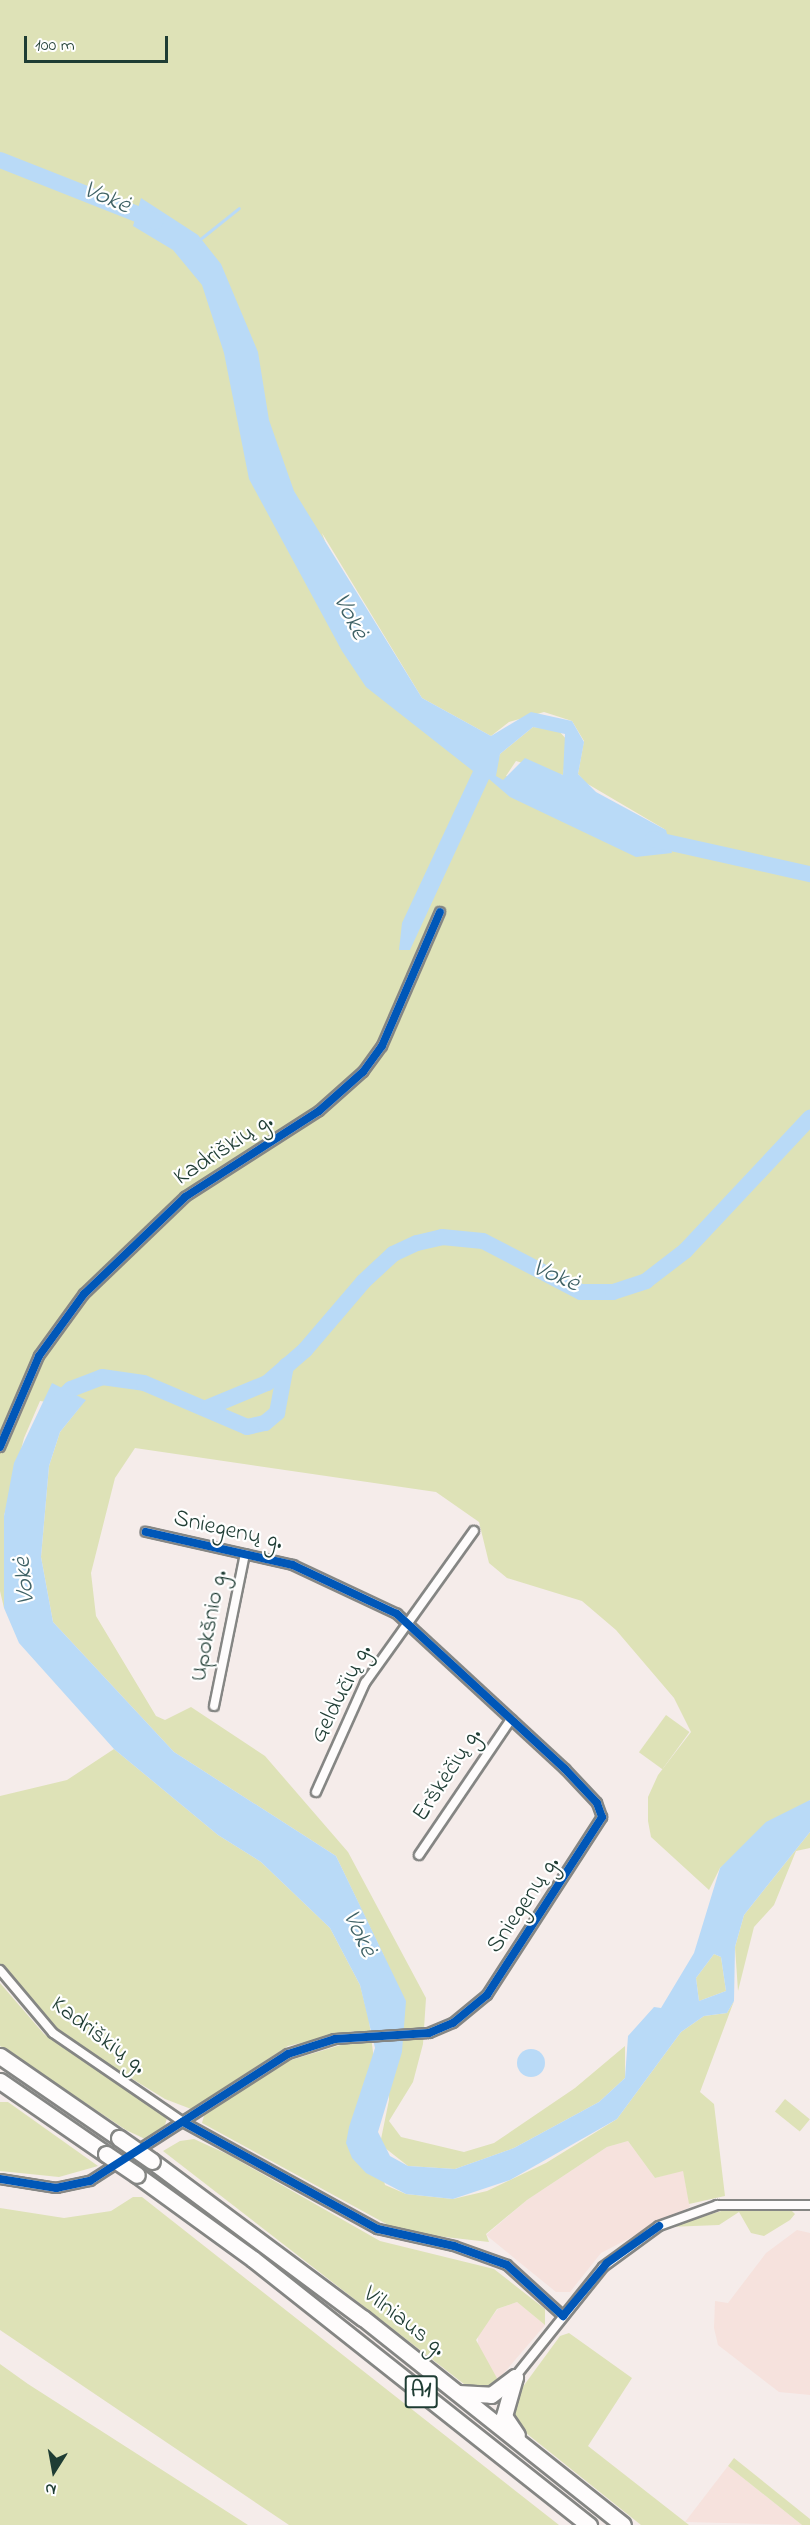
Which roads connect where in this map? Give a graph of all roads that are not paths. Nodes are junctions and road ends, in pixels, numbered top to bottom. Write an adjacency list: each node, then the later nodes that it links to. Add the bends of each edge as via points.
1 (440, 912): 2 (street, Kadriškių g., via 382,1046 363,1072 319,1111 185,1197 84,1294 39,1356)
2 (0, 1447)
3 (474, 1531): 6 (street, Geldučių g.)
4 (146, 1532): 5 (street, Sniegenų g.)
5 (245, 1554): 6 (street, Sniegenų g., via 326,1576); 7 (street, Upokšnio g.)
6 (406, 1620): 8 (street, Sniegenų g.); 9 (street, Geldučių g., via 364,1683)
7 (214, 1706)
8 (511, 1719): 10 (street, Erškėčių g.); 14 (street, Sniegenų g., via 597,1803 602,1817 487,1995 453,2023 420,2034 357,2035 288,2054)
9 (316, 1792)
10 (419, 1855)
11 (0, 1970): 14 (street, Kadriškių g., via 53,2033)
12 (0, 2056): 19 (highway, Vilniaus g. / A1, bridge, via 152,2161)
13 (4, 2088): 21 (highway, Vilniaus g. / A1, bridge, via 137,2175 253,2259)
14 (183, 2122): 15 (street, Sniegenų g., via 75,2186 36,2187); 17 (street, Kadriškių g., via 378,2229 454,2246 507,2265)
15 (0, 2179)
16 (810, 2205): 17 (street, via 751,2201 675,2219 607,2263)
17 (563, 2316): 18 (street)
18 (515, 2377): 19 (highway, via 491,2395); 20 (highway, via 504,2416)
19 (457, 2393): 20 (highway, Vilniaus g. / A1)
20 (533, 2453): 22 (highway, Vilniaus g. / A1)
21 (589, 2525)
22 (623, 2525)

